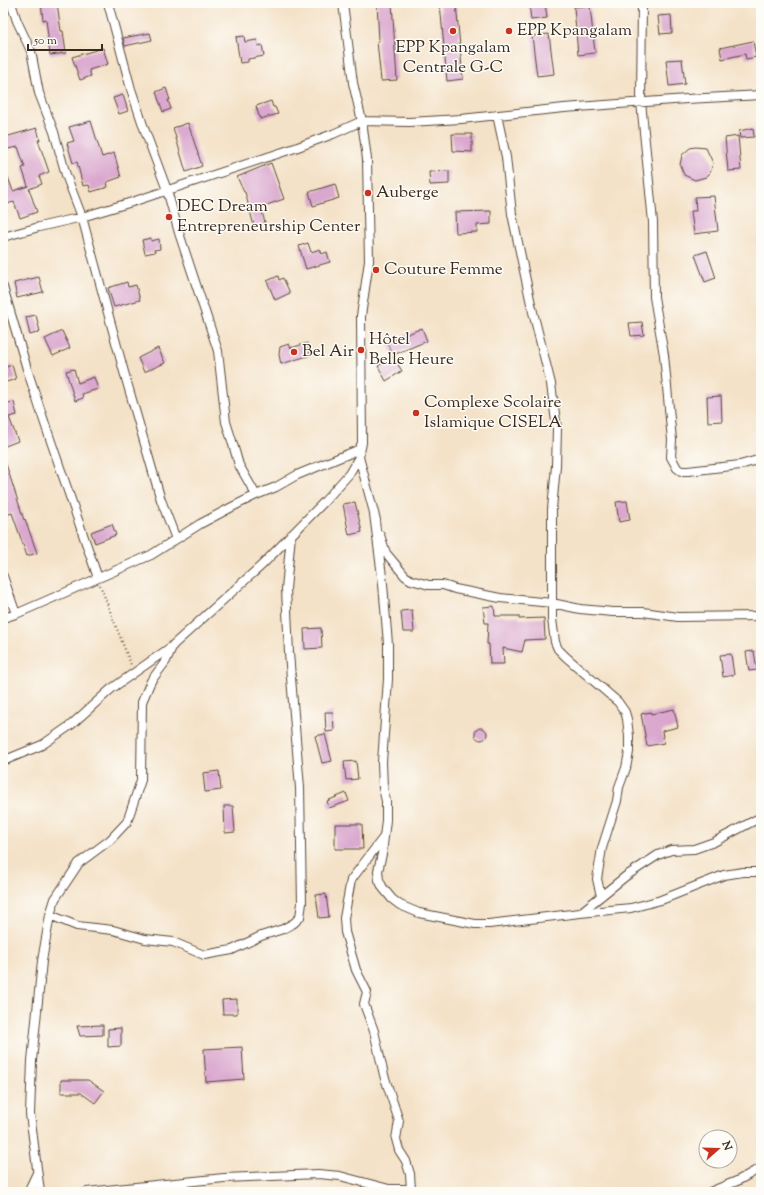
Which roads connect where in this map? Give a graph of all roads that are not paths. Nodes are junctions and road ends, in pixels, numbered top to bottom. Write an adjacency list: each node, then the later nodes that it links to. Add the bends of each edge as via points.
1 (12, 3): 10 (street, via 31,51 39,93)
2 (108, 3): 9 (street, via 144,131)
3 (343, 3): 8 (street, via 353,83)
4 (642, 3): 6 (street)
5 (761, 95): 6 (street)
6 (641, 102): 7 (street); 15 (street, via 653,222 654,297 664,356 672,440 671,457 681,471 740,465)
7 (497, 115): 8 (street, via 409,122); 22 (street, via 506,157 512,214 551,384 557,429 552,508)
8 (362, 121): 9 (street, via 295,148); 13 (street, via 367,159 369,261 361,316)
9 (167, 190): 10 (street); 16 (street, via 218,351 226,422 239,465)
10 (82, 217): 11 (street); 19 (street, via 161,500)
11 (3, 237)
12 (3, 287): 21 (street, via 43,418)
13 (362, 443): 14 (street); 16 (street, via 359,449 353,452)
14 (359, 457): 17 (street); 18 (street, via 349,474)
15 (761, 459)
16 (256, 495): 19 (street)
17 (374, 514): 22 (street, via 386,553 411,580 500,598); 29 (street, via 388,644 382,762 386,801)
18 (292, 535): 26 (street); 33 (street, via 286,589 300,788 300,918 283,929 232,950 204,955 173,942 145,939 114,930 77,926)
19 (176, 539): 21 (street, via 150,555)
20 (3, 576): 23 (street)
21 (98, 578): 23 (street)
22 (552, 604): 24 (street, via 580,609 643,612 678,617); 31 (street, via 553,633 558,649 618,702 625,712 630,736 618,801 602,848 597,879)
23 (16, 614): 25 (street)
24 (761, 616)
25 (3, 618)
26 (173, 645): 27 (street, via 111,689 47,741); 33 (street, via 166,661 151,681 142,702 141,780 127,822 110,840 79,863 55,899)
27 (3, 761)
28 (761, 817): 31 (street, via 714,842 694,849 671,850 658,855)
29 (384, 837): 32 (street, via 378,871 379,880 383,888 400,905 419,912 475,924); 38 (street, via 351,880 344,918 345,932 356,970 366,992 364,1004 399,1122 396,1139 398,1150 406,1161 410,1174 411,1189 389,1189 340,1176 318,1174 224,1178)
30 (761, 872): 32 (street, via 724,875 660,900 631,908)
31 (601, 896): 32 (street)
32 (580, 913)
33 (50, 915): 35 (street, via 42,961 32,1061 30,1114)
34 (761, 1170): 39 (street)
35 (37, 1173): 36 (street); 37 (street)
36 (28, 1192)
37 (40, 1192)
38 (87, 1192)
39 (710, 1192)

